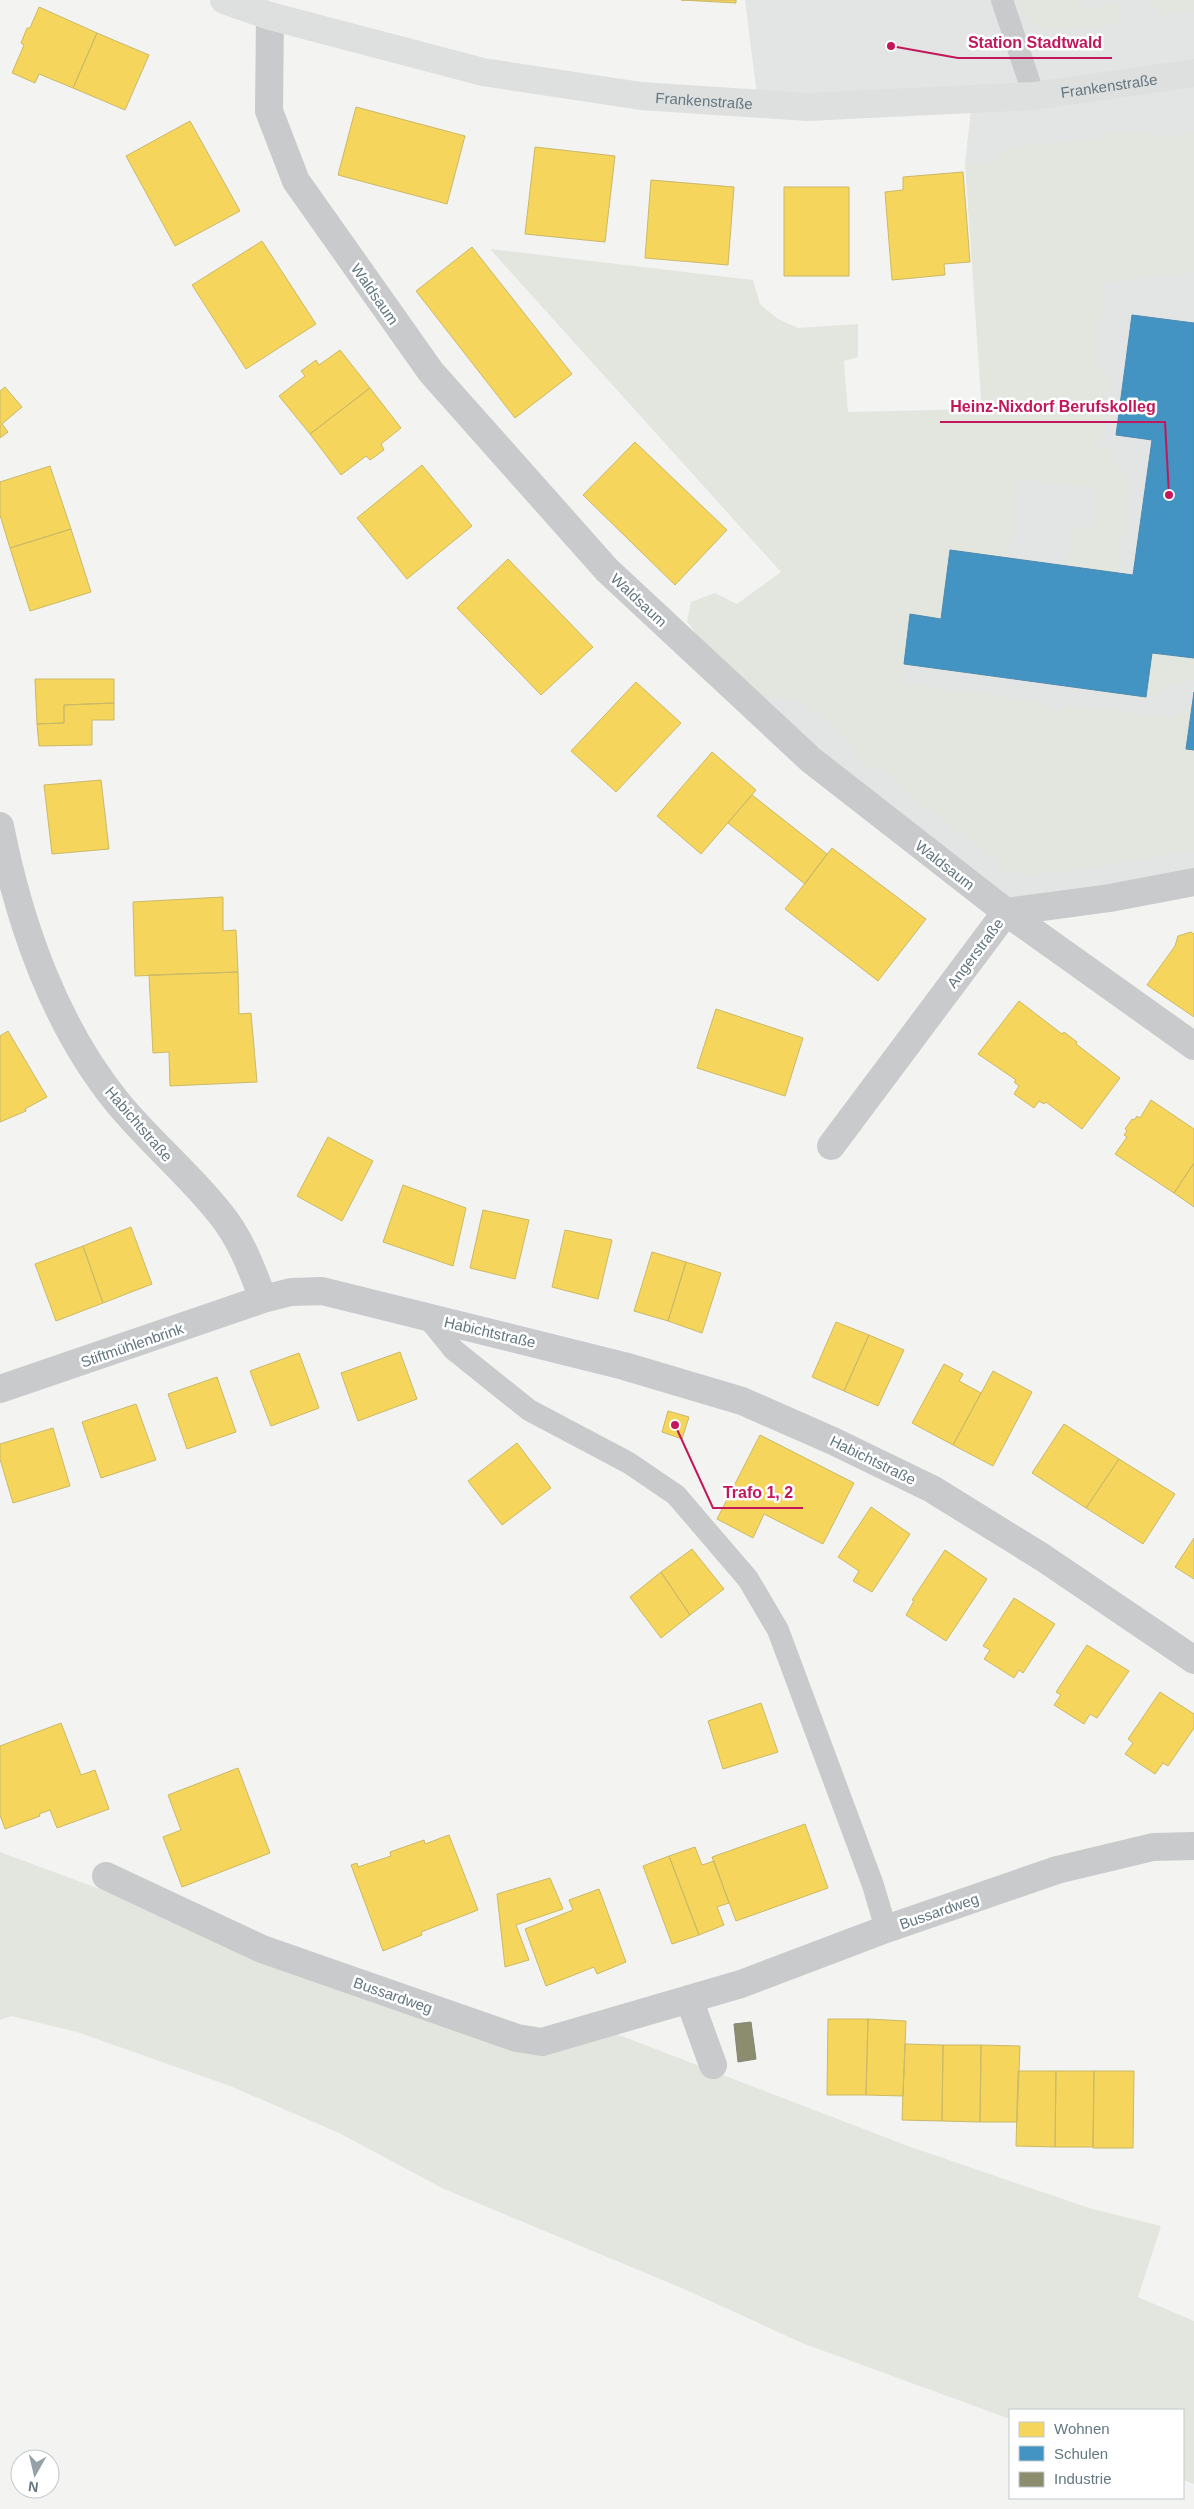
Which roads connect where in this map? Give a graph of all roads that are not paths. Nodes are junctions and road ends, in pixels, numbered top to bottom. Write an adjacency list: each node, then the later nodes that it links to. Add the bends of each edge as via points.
1 (224, 0): 3 (main road, Frankenstraße)
2 (1002, 0): 5 (lane)
3 (270, 16): 5 (main road, Frankenstraße, via 483,72 641,96 808,107); 8 (street, Waldsaum, via 269,111 296,182 431,372 614,576 811,760)
4 (1194, 73): 5 (main road, Frankenstraße)
5 (1034, 96)
6 (0, 826): 11 (street, Habichtstraße, via 16,894 48,986 78,1047 117,1103 220,1212 245,1254)
7 (1194, 882): 8 (street, Angerstraße, via 1110,898)
8 (1006, 912): 9 (street, Waldsaum); 10 (street, Angerstraße)
9 (1194, 1046)
10 (831, 1146)
11 (263, 1299): 12 (street, Habichtstraße, via 291,1292 322,1291); 13 (street, Stiftmühlenbrink)
12 (428, 1318): 14 (street, Habichtstraße, via 624,1366 742,1401 833,1440 932,1489 1042,1557); 17 (lane, via 454,1350 529,1410 629,1463 676,1495 748,1579 778,1630 873,1885)
13 (0, 1390)
14 (1194, 1660)
15 (1194, 1846): 17 (street, Bussardweg, via 1153,1847 1057,1870)
16 (106, 1876): 18 (street, Bussardweg, via 262,1949 517,2038 542,2042)
17 (886, 1929): 18 (street, Bussardweg, via 742,1984)
18 (689, 1999): 19 (street)
19 (713, 2065)

